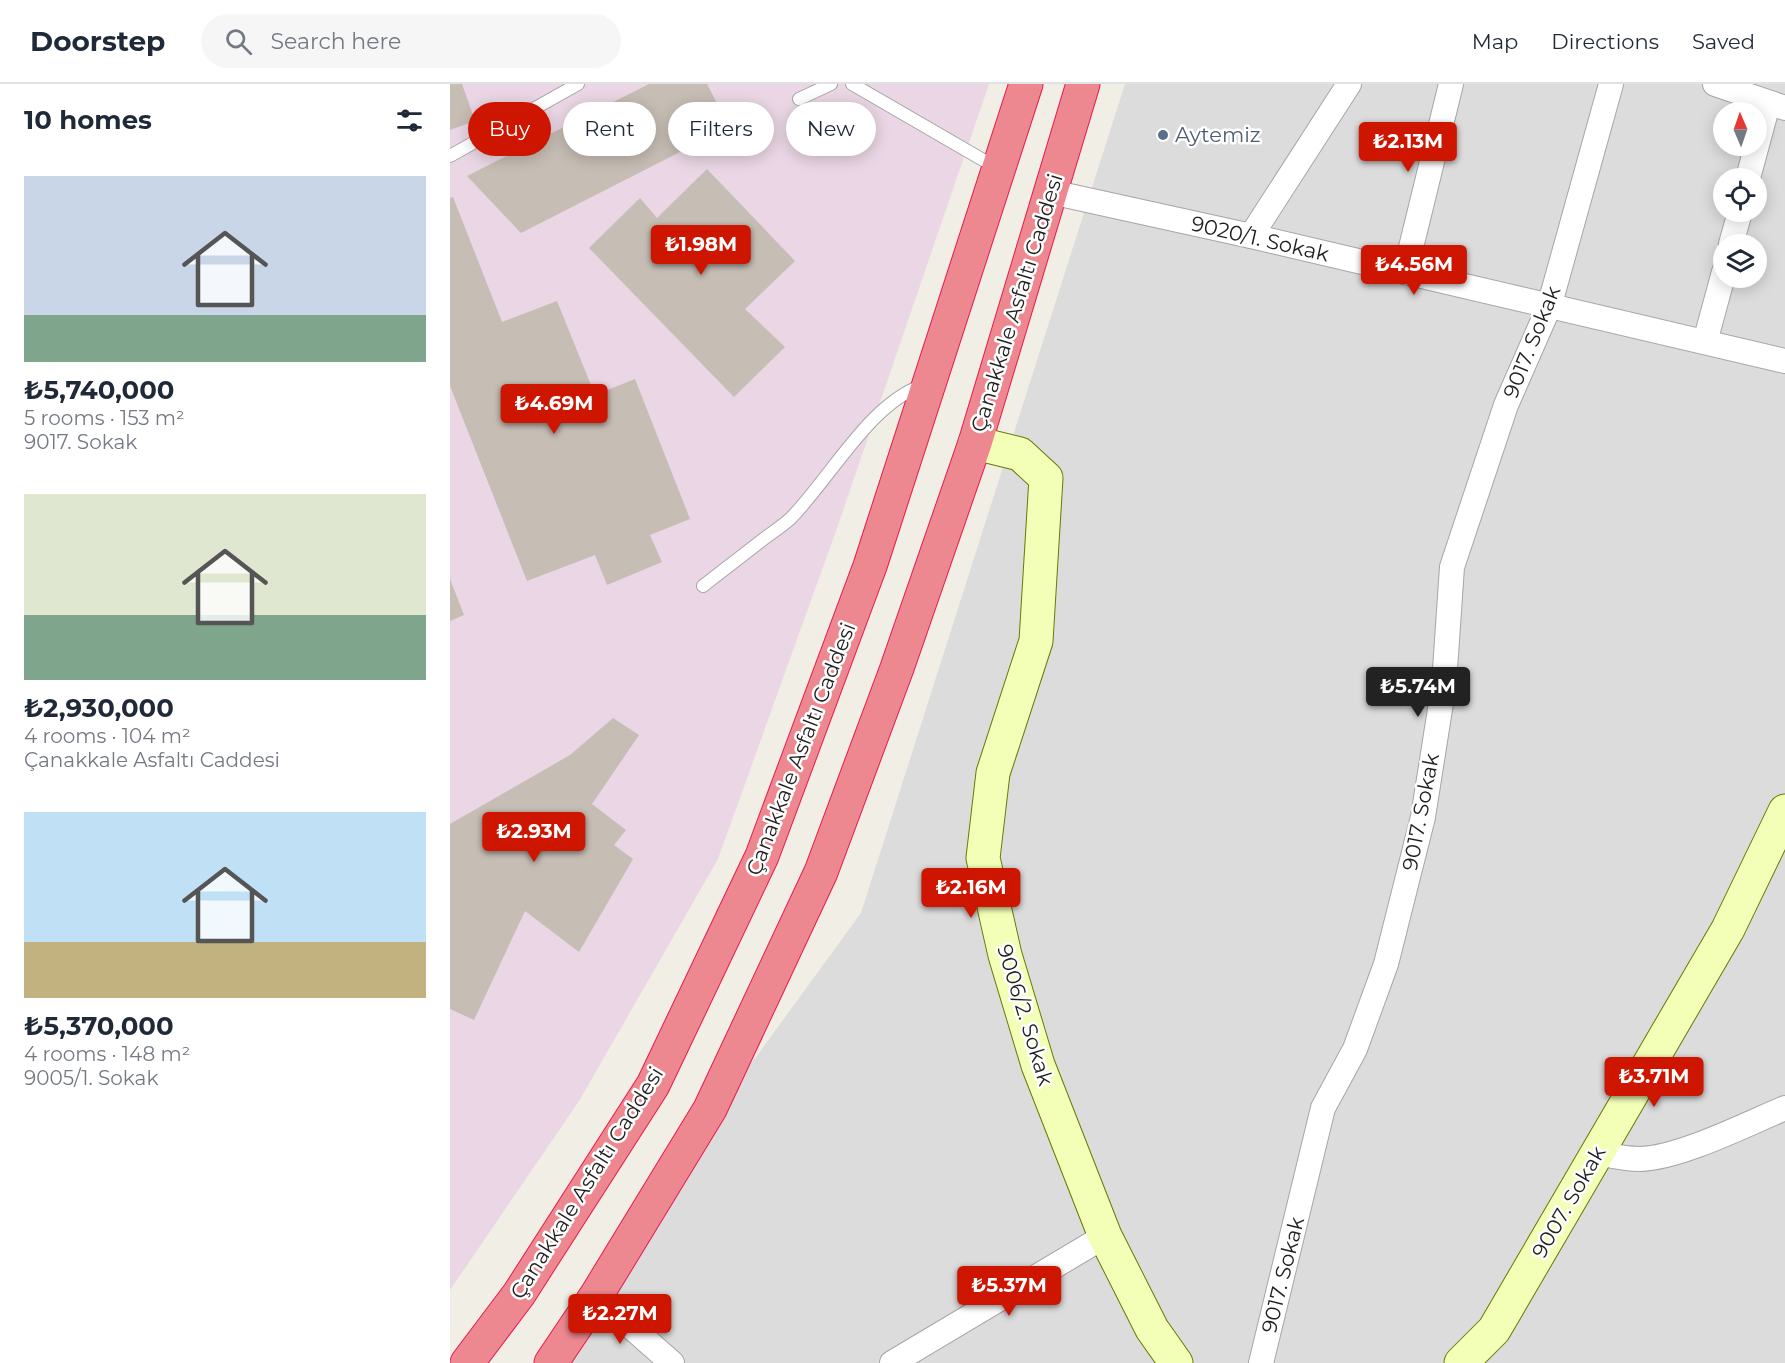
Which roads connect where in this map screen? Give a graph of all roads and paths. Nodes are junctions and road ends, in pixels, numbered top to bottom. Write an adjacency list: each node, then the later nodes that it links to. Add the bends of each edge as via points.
1 (578, 84): 12 (lane)
2 (831, 84): 10 (lane)
3 (852, 84): 14 (lane)
4 (1026, 84): 14 (highway, Çanakkale Asfaltı Caddesi)
5 (1083, 84): 15 (highway, Çanakkale Asfaltı Caddesi)
6 (1349, 84): 16 (street)
7 (1451, 84): 17 (street)
8 (1611, 84): 19 (street, 9017. Sokak)
9 (1715, 84): 11 (street)
10 (800, 99)
11 (1777, 106): 13 (street)
12 (450, 156)
13 (1752, 168)
14 (998, 169): 22 (highway, Çanakkale Asfaltı Caddesi)
15 (1051, 192): 16 (street, 9020/1. Sokak); 23 (highway, Çanakkale Asfaltı Caddesi)
16 (1251, 236): 17 (street, 9020/1. Sokak)
17 (1405, 272): 19 (street, 9020/1. Sokak)
18 (1720, 288): 20 (street)
19 (1550, 307): 20 (street, 9020/1. Sokak); 35 (street, 9017. Sokak, via 1506,405 1452,567 1444,684 1423,817 1386,964 1355,1049 1323,1108)
20 (1705, 342): 21 (street, 9020/1. Sokak)
21 (1785, 361)
22 (929, 384): 24 (lane, via 891,403 789,520); 30 (highway, Çanakkale Asfaltı Caddesi, via 870,566 762,856 653,1084 519,1294)
23 (975, 443): 28 (street, 9006/2. Sokak, via 1020,454 1046,478 1036,641 993,773 983,858 1005,955 1038,1065); 29 (highway, Çanakkale Asfaltı Caddesi, via 821,872 710,1109)
24 (703, 586)
25 (1785, 811): 27 (street, 9007. Sokak, via 1728,929)
26 (1785, 1108): 27 (street, via 1683,1150 1642,1159)
27 (1598, 1153): 36 (street, 9007. Sokak, via 1494,1330)
28 (1105, 1236): 33 (street); 34 (street, 9006/2. Sokak, via 1152,1329)
29 (596, 1296): 31 (highway, Çanakkale Asfaltı Caddesi); 32 (street)
30 (467, 1363)
31 (550, 1363)
32 (672, 1363)
33 (892, 1363)
34 (1176, 1363)
35 (1261, 1363)
36 (1461, 1363)

